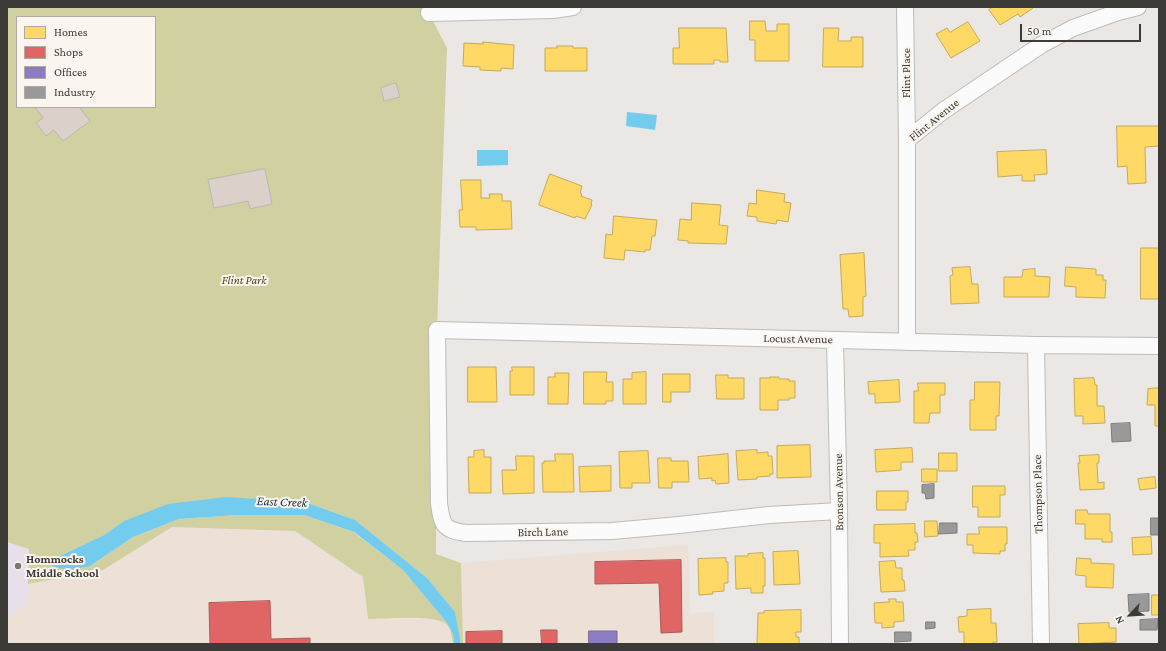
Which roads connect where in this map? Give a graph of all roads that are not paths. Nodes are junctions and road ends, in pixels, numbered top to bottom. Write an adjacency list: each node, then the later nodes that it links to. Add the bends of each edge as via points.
1 (573, 7): 4 (street)
2 (905, 7): 6 (street, Flint Place)
3 (1138, 7): 6 (street, Flint Avenue, via 1073,28 1041,45 943,110)
4 (553, 8): 5 (street)
5 (429, 13)
6 (906, 140): 9 (street, Flint Avenue)
7 (437, 330): 8 (street, Locust Avenue); 12 (street, Birch Lane, via 439,503 441,518 447,528 453,531 612,531)
8 (835, 340): 9 (street, Locust Avenue); 12 (street, Bronson Avenue)
9 (908, 342): 10 (street, Locust Avenue)
10 (1036, 345): 11 (street, Locust Avenue); 14 (street, Thompson Place)
11 (1159, 346)
12 (839, 510): 13 (street, Bronson Avenue)
13 (840, 644)
14 (1041, 644)

